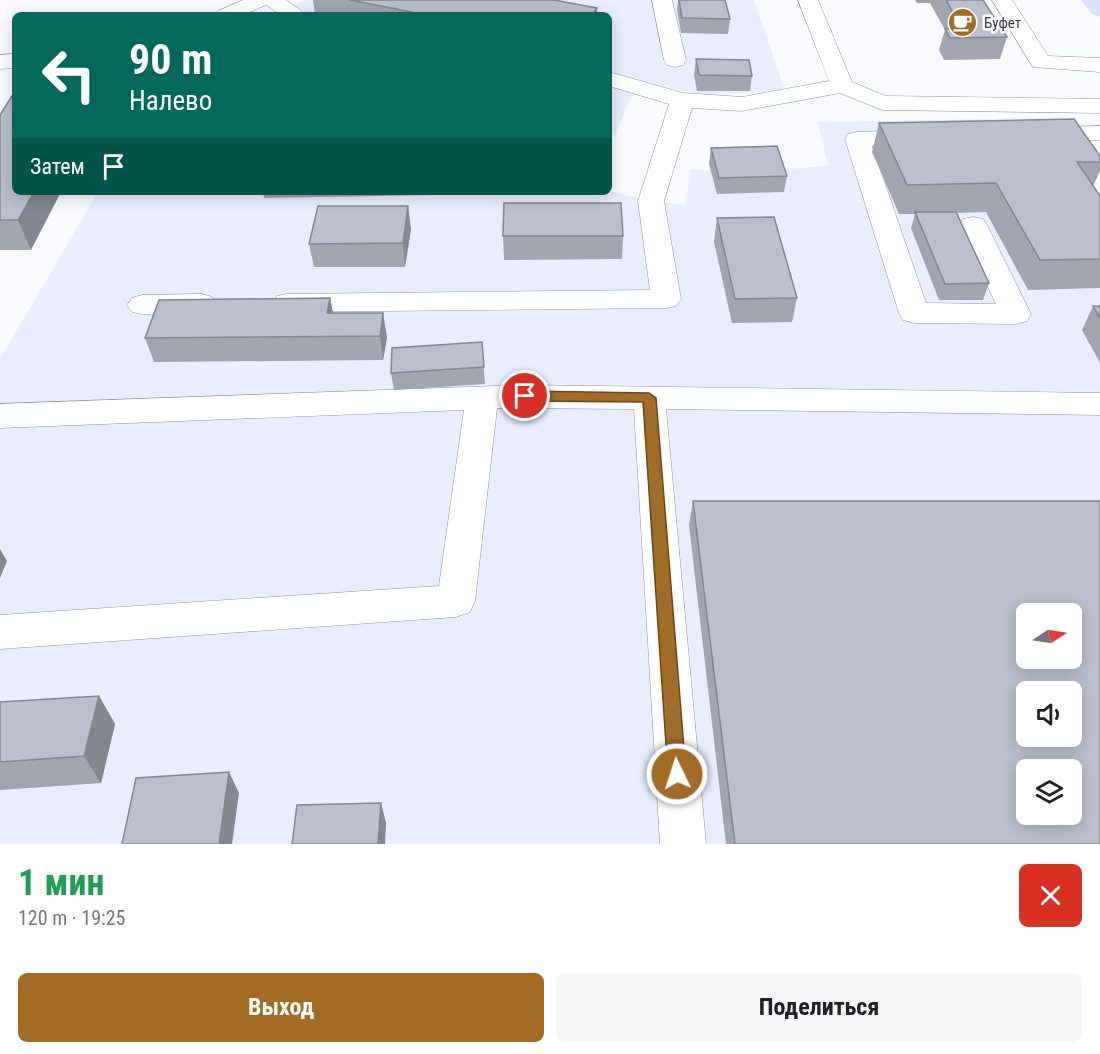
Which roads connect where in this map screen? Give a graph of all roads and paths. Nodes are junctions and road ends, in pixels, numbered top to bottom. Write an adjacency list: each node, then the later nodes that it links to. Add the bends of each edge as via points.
1 (261, 0): 8 (lane)
2 (272, 0): 9 (lane)
3 (662, 0): 10 (lane)
4 (808, 0): 13 (lane)
5 (1002, 0): 11 (lane, via 1041,62)
6 (1092, 0): 7 (main road)
7 (1100, 10)
8 (232, 12)
9 (291, 12)
10 (675, 60)
11 (1100, 64)
12 (612, 80): 14 (lane)
13 (842, 86): 14 (lane, via 742,104); 15 (lane, via 882,102)
14 (682, 100): 20 (lane, via 651,201 666,299)
15 (1100, 106)
16 (1100, 133): 17 (lane)
17 (1020, 136)
18 (938, 137): 19 (lane, via 857,138 914,312 1016,314)
19 (973, 225)
20 (261, 303)
21 (225, 304): 22 (lane)
22 (142, 305)
23 (482, 398): 24 (lane); 26 (lane); 27 (lane, via 456,601)
24 (649, 398): 25 (lane); 28 (lane)
25 (1100, 404)
26 (0, 416)
27 (0, 632)
28 (683, 844)

